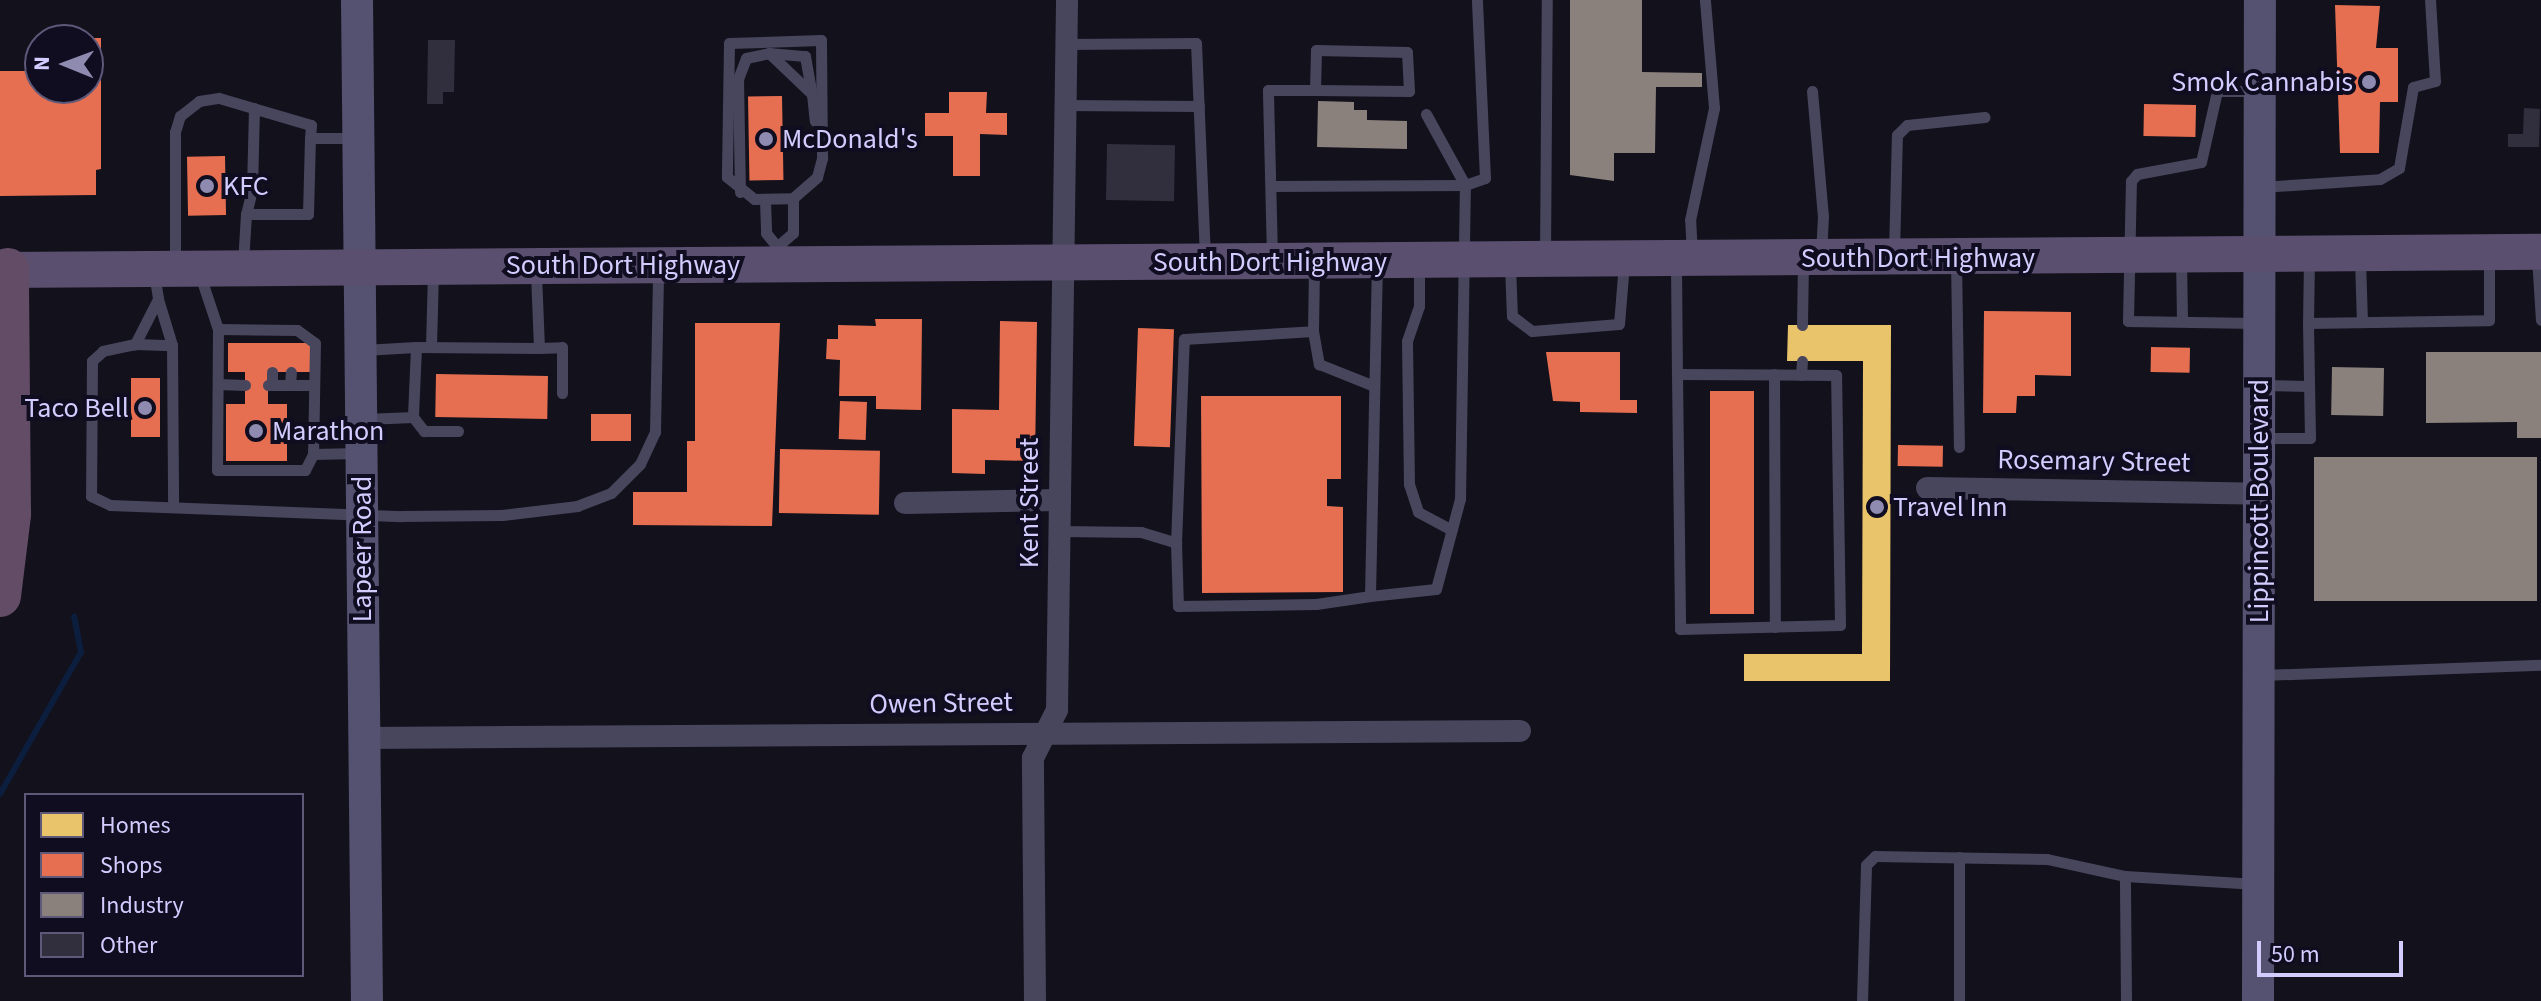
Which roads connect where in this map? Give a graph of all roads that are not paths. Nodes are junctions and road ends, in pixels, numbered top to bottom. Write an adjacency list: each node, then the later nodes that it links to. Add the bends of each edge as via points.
1 (357, 0): 21 (main road, Lapeer Road)
2 (1067, 0): 8 (street, Kent Street)
3 (1477, 0): 22 (lane, via 1485,178)
4 (1547, 0): 41 (lane)
5 (1705, 0): 39 (lane, via 1714,108)
6 (2260, 0): 12 (main road, Lippincott Boulevard)
7 (2430, 0): 24 (lane, via 2435,81 2413,87 2399,168 2380,179)
8 (1066, 44): 14 (street, Kent Street); 15 (lane, via 1196,43)
9 (769, 53): 13 (lane); 13 (lane, via 805,56); 25 (lane, via 755,54 740,64)
10 (1315, 90): 10 (lane, via 1409,91 1407,52 1316,50); 23 (lane, via 1268,90)
11 (1812, 91): 40 (lane, via 1823,216)
12 (2260, 91): 24 (main road, Lippincott Boulevard); 35 (lane, via 2217,91 2201,162 2137,174 2131,181)
13 (812, 94): 19 (lane)
14 (1065, 105): 15 (lane); 49 (street, Kent Street)
15 (1199, 106): 47 (lane)
16 (254, 108): 20 (lane, via 311,125); 28 (lane, via 252,190); 56 (lane, via 219,98 199,101 180,116 175,132)
17 (1426, 114): 22 (lane)
18 (1985, 117): 37 (lane, via 1907,125 1897,135)
19 (821, 132): 25 (lane, via 821,40 729,43 727,177); 26 (lane, via 817,177)
20 (310, 138): 21 (lane); 28 (lane, via 308,214)
21 (358, 138): 53 (main road, Lapeer Road)
22 (1465, 185): 23 (lane); 46 (lane)
23 (1272, 186): 48 (lane)
24 (2260, 187): 33 (main road, Lippincott Boulevard)
25 (740, 192): 27 (lane)
26 (793, 198): 27 (lane); 31 (lane, via 793,233)
27 (765, 200): 31 (lane, via 766,233)
28 (246, 214): 54 (lane)
29 (2539, 252): 30 (main road, South Dort Highway); 57 (lane)
30 (2489, 253): 32 (main road, South Dort Highway); 59 (lane, via 2489,320)
31 (780, 254): 49 (main road, South Dort Highway); 50 (main road, South Dort Highway)
32 (2360, 255): 34 (main road, South Dort Highway); 59 (lane)
33 (2259, 256): 34 (main road, South Dort Highway); 36 (main road, South Dort Highway); 61 (main road, Lippincott Boulevard)
34 (2309, 256): 60 (lane)
35 (2132, 257): 36 (main road, South Dort Highway); 38 (main road, South Dort Highway); 58 (lane, via 2128,321)
36 (2181, 257): 58 (lane)
37 (1893, 258): 38 (main road, South Dort Highway); 40 (main road, South Dort Highway)
38 (1956, 258): 95 (lane)
39 (1684, 259): 40 (main road, South Dort Highway); 42 (main road, South Dort Highway); 80 (lane)
40 (1812, 259): 62 (lane)
41 (1528, 260): 42 (main road, South Dort Highway); 42 (lane, via 1512,316 1532,331 1619,324); 46 (main road, South Dort Highway)
42 (1624, 260)
43 (1314, 261): 44 (main road, South Dort Highway); 48 (main road, South Dort Highway); 67 (lane)
44 (1377, 261): 45 (main road, South Dort Highway); 88 (lane)
45 (1419, 261): 46 (main road, South Dort Highway); 104 (lane, via 1419,306 1407,341 1409,484 1418,512)
46 (1463, 261): 104 (lane, via 1460,499)
47 (1205, 262): 48 (main road, South Dort Highway); 49 (main road, South Dort Highway)
48 (1272, 262)
49 (1064, 263): 100 (street, Kent Street, via 1059,306)
50 (658, 265): 52 (main road, South Dort Highway); 103 (lane, via 655,432 640,464 611,493 577,506 502,515)
51 (433, 266): 52 (main road, South Dort Highway); 53 (main road, South Dort Highway); 74 (lane)
52 (536, 266): 75 (lane)
53 (359, 267): 54 (main road, South Dort Highway); 76 (main road, Lapeer Road)
54 (243, 268): 56 (main road, South Dort Highway)
55 (4, 270): 56 (main road, South Dort Highway); 107 (highway, via 10,514)
56 (171, 276): 63 (lane); 71 (lane); 72 (lane)
57 (2541, 320)
58 (2182, 321): 61 (lane)
59 (2362, 322): 60 (lane)
60 (2308, 323): 89 (lane)
61 (2260, 324): 87 (main road, Lippincott Boulevard)
62 (1802, 325)
63 (218, 329): 64 (lane); 83 (lane)
64 (248, 329): 65 (lane); 68 (lane)
65 (271, 330): 66 (lane); 69 (lane)
66 (291, 330): 70 (lane); 86 (lane, via 315,343)
67 (1313, 331): 88 (lane, via 1319,364); 106 (lane, via 1184,339)
68 (248, 343)
69 (271, 343)
70 (291, 343)
71 (135, 344): 72 (lane); 102 (lane, via 103,351 92,361 91,496 110,505)
72 (172, 345): 102 (lane)
73 (416, 347): 74 (lane); 76 (lane); 91 (lane)
74 (431, 347): 75 (lane)
75 (539, 348): 90 (lane, via 562,347)
76 (360, 351): 92 (main road, Lapeer Road)
77 (1802, 361): 82 (lane)
78 (272, 372): 85 (lane, via 270,385)
79 (291, 372): 85 (lane)
80 (1677, 374): 81 (lane); 109 (lane, via 1680,629)
81 (1774, 374): 82 (lane); 109 (lane)
82 (1801, 375): 109 (lane, via 1836,375 1840,625)
83 (218, 384): 84 (lane); 97 (lane, via 217,470 305,470)
84 (245, 385)
85 (290, 385): 86 (lane)
86 (314, 385): 97 (lane)
87 (2261, 385): 89 (lane); 94 (main road, Lippincott Boulevard)
88 (1374, 386): 108 (lane)
89 (2309, 386): 94 (lane, via 2310,438)
90 (562, 393)
91 (413, 417): 92 (lane); 93 (lane, via 424,431)
92 (361, 419): 96 (main road, Lapeer Road)
93 (458, 431)
94 (2262, 438): 99 (main road, Lippincott Boulevard)
95 (1959, 447)
96 (361, 453): 97 (lane); 103 (main road, Lapeer Road)
97 (313, 454)
98 (1927, 488): 99 (street, Rosemary Street)
99 (2260, 494): 111 (main road, Lippincott Boulevard)
100 (1060, 500): 101 (street); 105 (street, Kent Street)
101 (905, 503)
102 (173, 505): 103 (lane)
103 (362, 511): 114 (main road, Lapeer Road)
104 (1452, 530): 108 (lane, via 1436,589)
105 (1059, 531): 106 (lane, via 1141,532); 113 (street, Kent Street, via 1057,710)
106 (1176, 543): 108 (lane, via 1178,606 1316,604)
107 (0, 596)
108 (1370, 596)
109 (1775, 627)
110 (2541, 665): 111 (lane)
111 (2258, 676): 117 (main road, Lippincott Boulevard)
112 (1520, 731): 113 (street, Owen Street)
113 (1044, 732): 114 (street, Owen Street); 119 (street, Kent Street, via 1033,758)
114 (363, 738): 118 (main road, Lapeer Road)
115 (1959, 857): 116 (lane, via 2047,859); 120 (lane, via 1875,856 1866,865); 121 (lane)
116 (2125, 876): 117 (lane); 122 (lane)
117 (2258, 884): 123 (main road, Lippincott Boulevard)
118 (367, 1001)
119 (1035, 1001)
120 (1862, 1001)
121 (1959, 1001)
122 (2126, 1001)
123 (2258, 1001)

